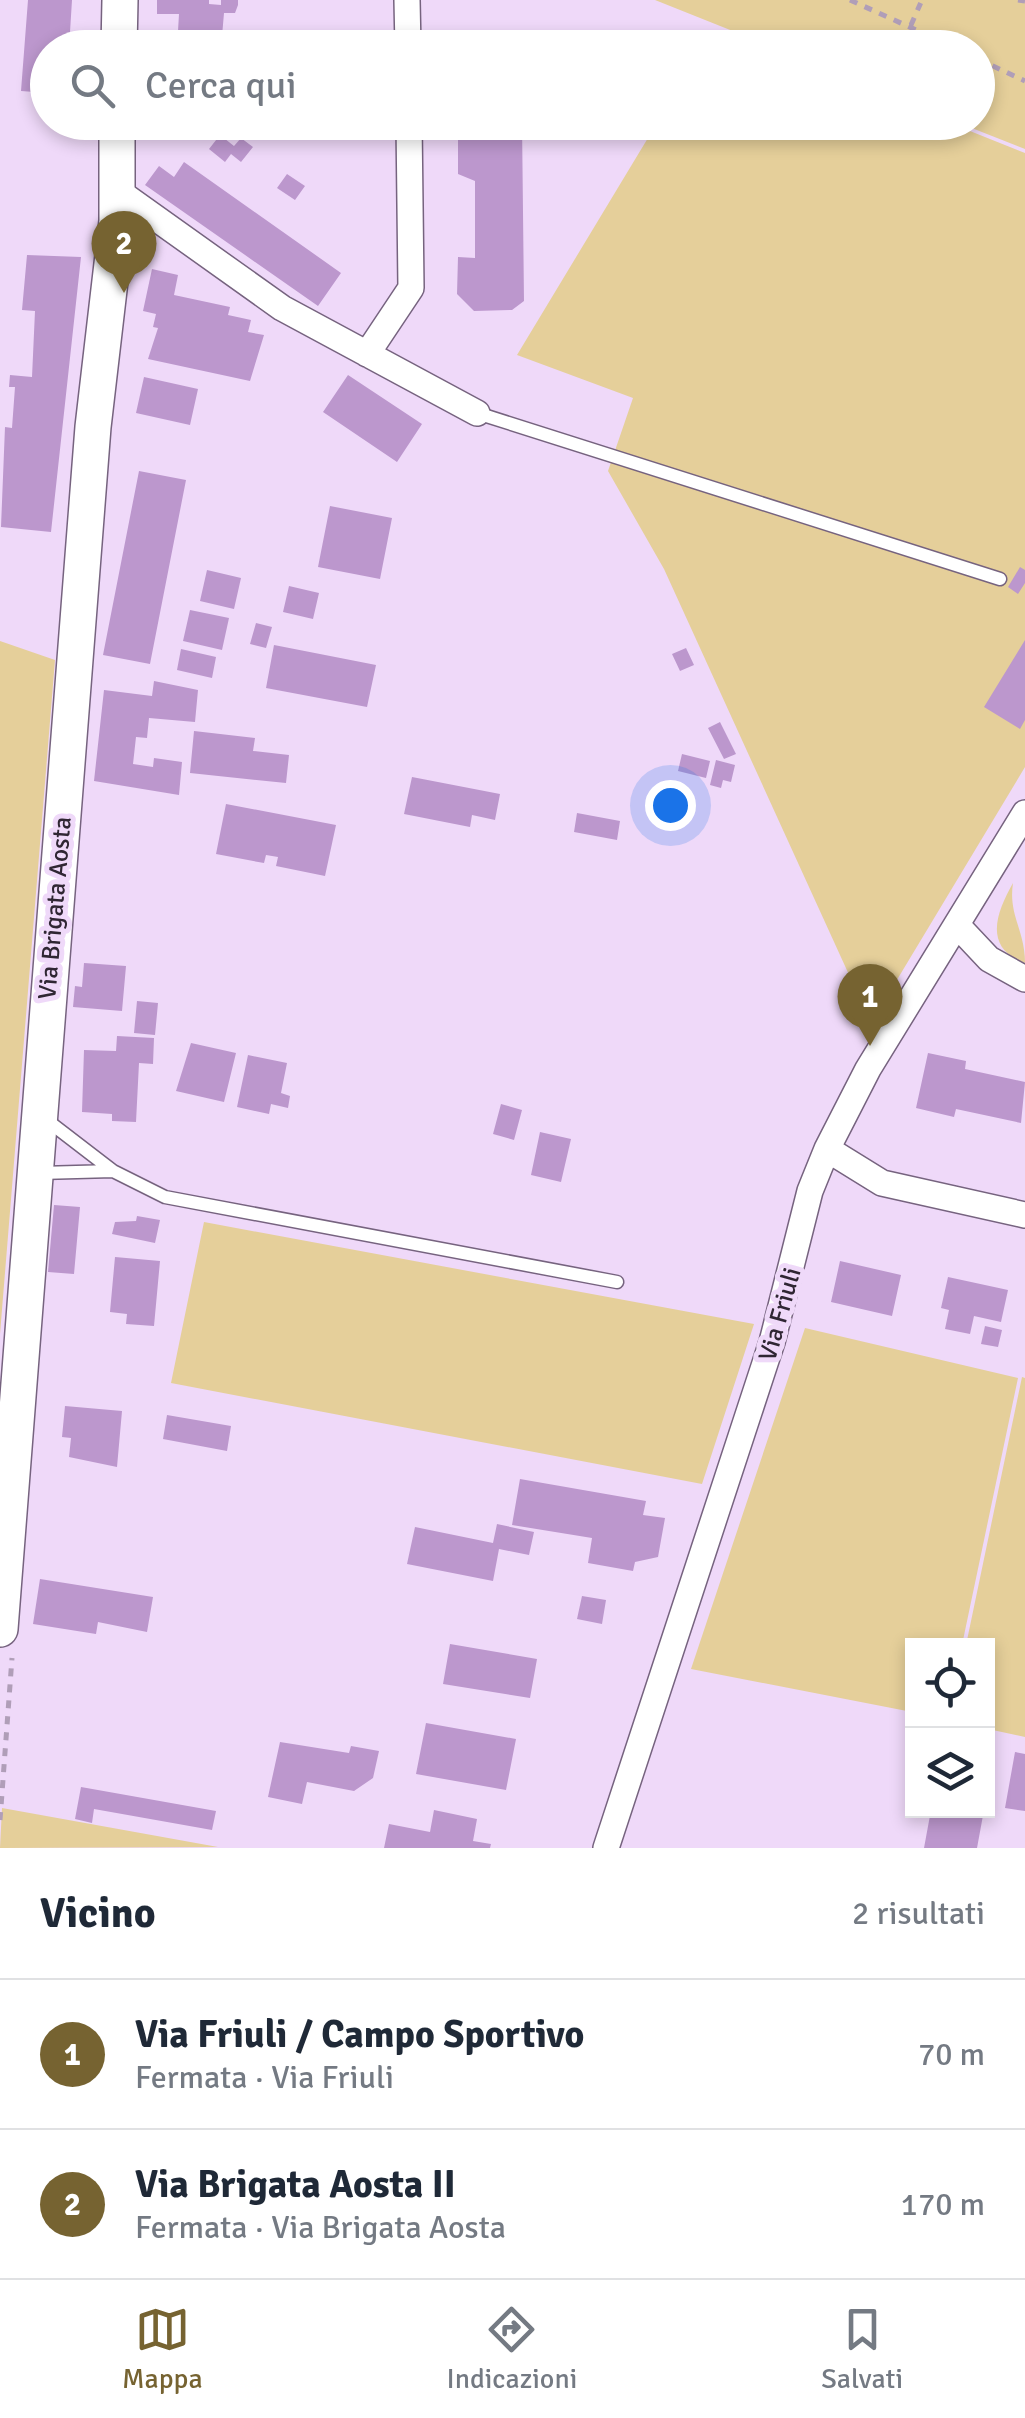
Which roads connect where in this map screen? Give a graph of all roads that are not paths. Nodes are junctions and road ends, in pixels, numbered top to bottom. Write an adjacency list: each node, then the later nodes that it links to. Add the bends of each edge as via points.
1 (120, 0): 3 (street)
2 (407, 0): 4 (street)
3 (119, 30)
4 (408, 30)
5 (116, 140): 7 (street, Via Brigata Aosta)
6 (409, 140): 8 (street, via 411,288)
7 (115, 188): 8 (street, via 282,308); 14 (street, Via Brigata Aosta)
8 (367, 354): 9 (street)
9 (477, 413): 10 (lane)
10 (1000, 579)
11 (1025, 813): 12 (street, Via Friuli)
12 (956, 925): 13 (street, via 990,959); 15 (street, Via Friuli)
13 (1025, 979)
14 (37, 1114): 16 (lane); 17 (street, Via Brigata Aosta)
15 (827, 1149): 18 (street, via 882,1183); 21 (street, Via Friuli, via 772,1342)
16 (113, 1171): 17 (lane); 19 (lane, via 164,1197 216,1209)
17 (32, 1174): 20 (street, Via Brigata Aosta)
18 (1025, 1216)
19 (617, 1282)
20 (0, 1629)
21 (606, 1848)

